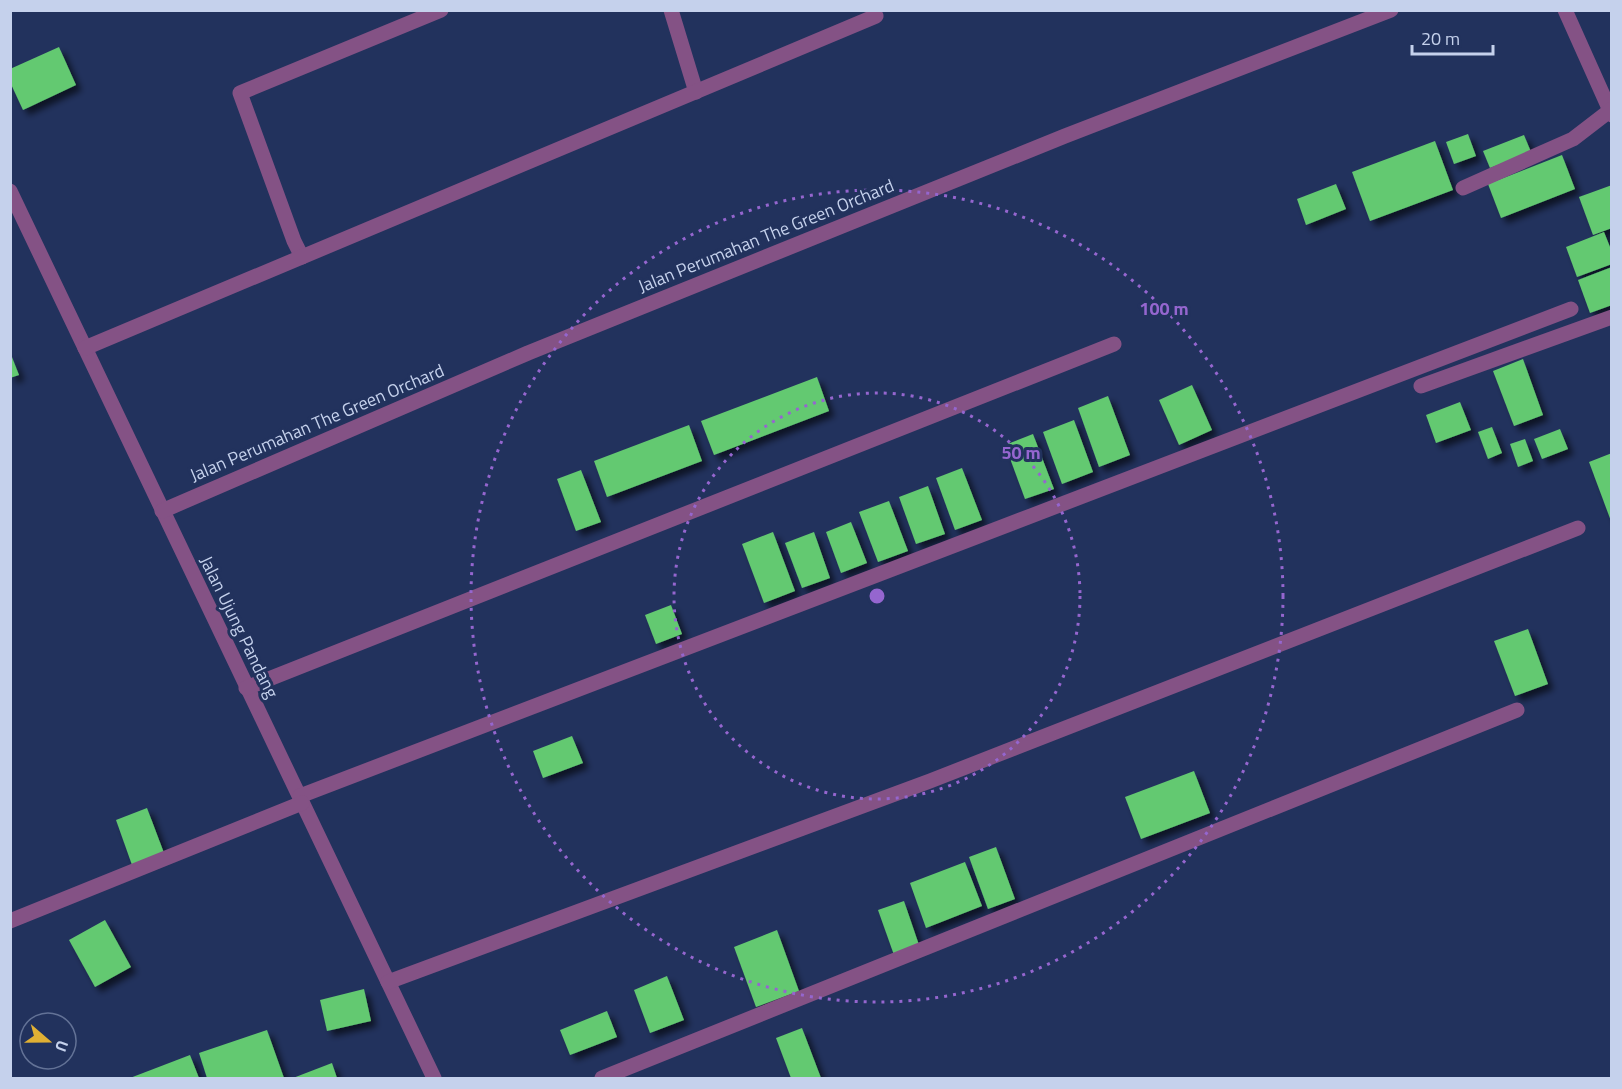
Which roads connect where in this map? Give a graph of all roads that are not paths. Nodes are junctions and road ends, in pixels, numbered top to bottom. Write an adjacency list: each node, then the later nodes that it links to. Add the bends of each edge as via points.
1 (441, 10): 10 (street, via 240,93)
2 (670, 10): 6 (street)
3 (1391, 10): 16 (street, Jalan Perumahan The Green Orchard, via 1065,136 550,345)
4 (1565, 10): 7 (street)
5 (876, 16): 6 (street)
6 (696, 92): 10 (street)
7 (1611, 111): 8 (street, via 1573,139)
8 (1463, 188)
9 (10, 190): 14 (street, Jalan Ujung Pandang)
10 (302, 257): 14 (street)
11 (1571, 309): 20 (street)
12 (1611, 317): 15 (street)
13 (1113, 344): 18 (street)
14 (85, 348): 16 (street, Jalan Ujung Pandang)
15 (1421, 386)
16 (162, 511): 18 (street, Jalan Ujung Pandang)
17 (1578, 528): 22 (street, via 930,781)
18 (246, 688): 20 (street, Jalan Ujung Pandang)
19 (1517, 710): 24 (street)
20 (301, 800): 21 (street); 22 (street, Jalan Ujung Pandang)
21 (10, 921)
22 (388, 982): 23 (street, Jalan Ujung Pandang)
23 (434, 1078)
24 (602, 1078)

